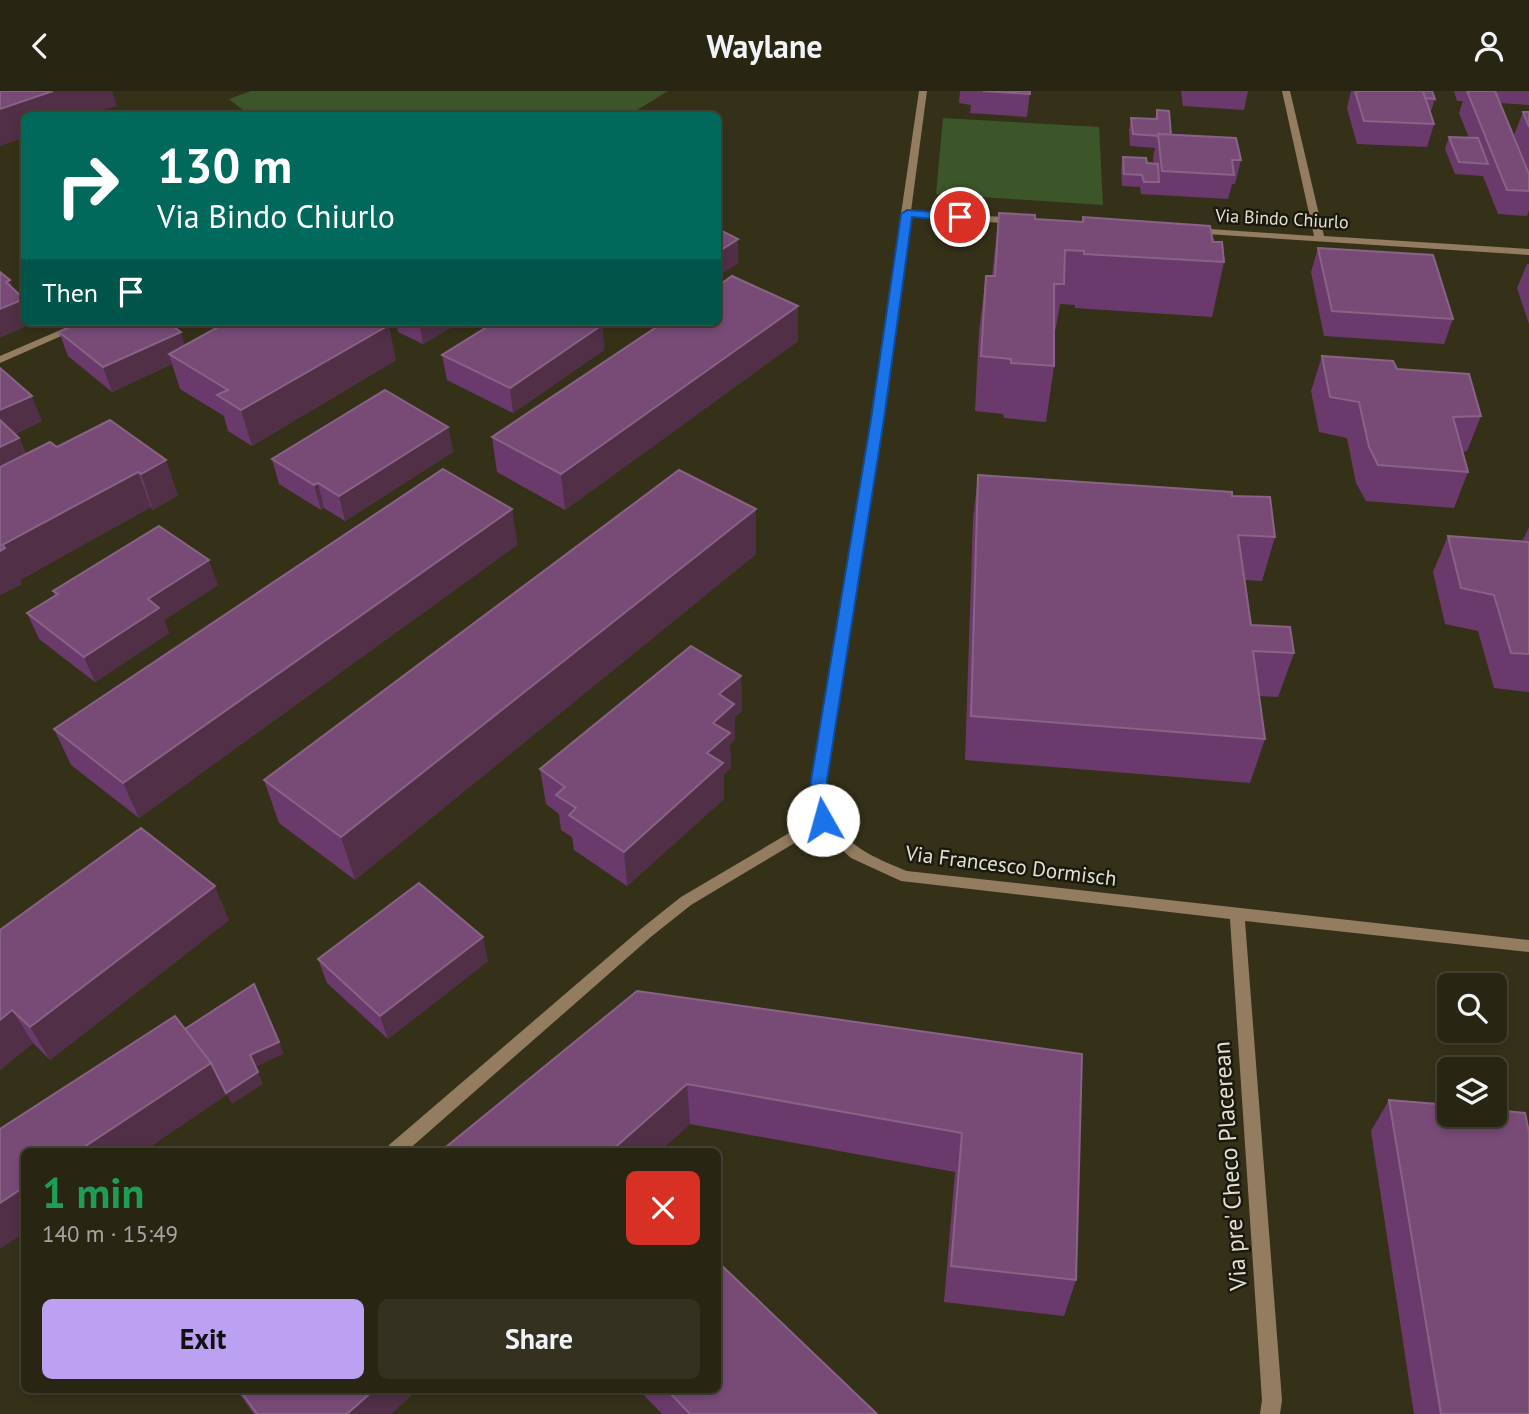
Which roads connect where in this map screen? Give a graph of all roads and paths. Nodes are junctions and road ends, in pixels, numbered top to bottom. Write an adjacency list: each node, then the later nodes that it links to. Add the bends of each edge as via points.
1 (923, 91): 3 (street)
2 (1286, 91): 6 (street)
3 (907, 214): 4 (street); 10 (street, via 819,780)
4 (1029, 221)
5 (1181, 230): 6 (street, Via Bindo Chiurlo)
6 (1320, 239): 7 (street, Via Bindo Chiurlo)
7 (1529, 252)
8 (79, 326): 9 (street)
9 (0, 360)
10 (823, 820): 11 (street, Via Francesco Dormisch, via 848,848 875,866 906,877); 13 (street, via 676,909)
11 (1237, 914): 12 (street, Via Francesco Dormisch); 14 (street, Via pre' Checo Placerean)
12 (1529, 946)
13 (398, 1148)
14 (1270, 1414)

